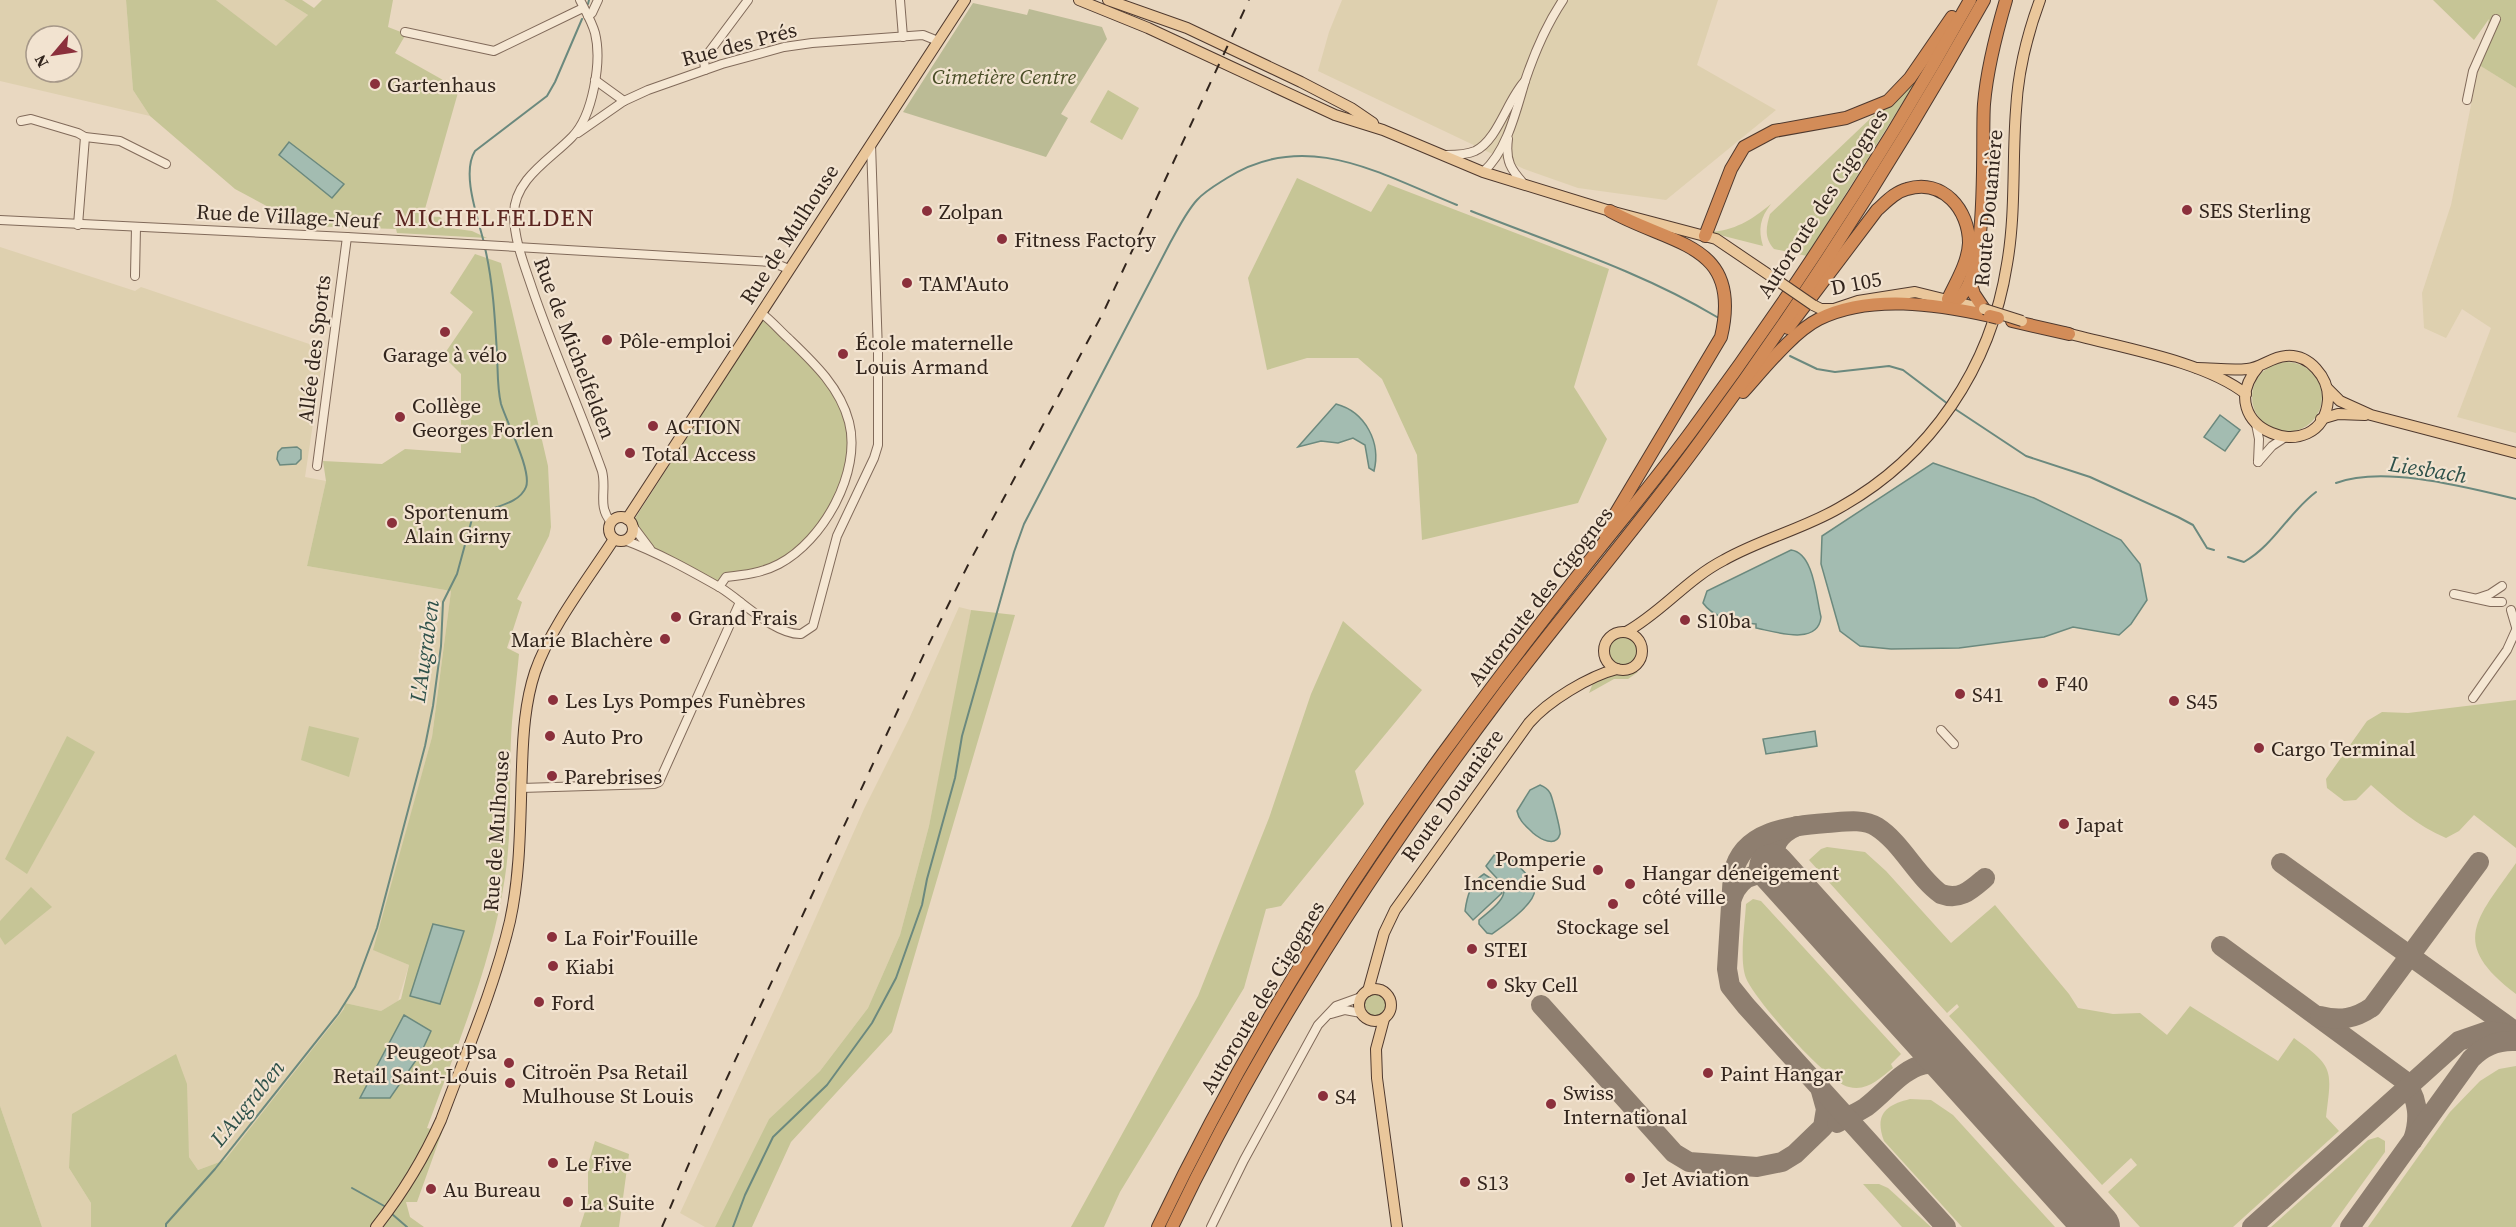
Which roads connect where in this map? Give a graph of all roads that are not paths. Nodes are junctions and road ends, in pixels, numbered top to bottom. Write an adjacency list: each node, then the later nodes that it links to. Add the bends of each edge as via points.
1 (598, 0): 13 (street, via 592,13)
2 (748, 0): 18 (street, via 722,42 704,59)
3 (900, 0): 16 (street)
4 (964, 0): 17 (main road, Rue de Mulhouse)
5 (1079, 0): 26 (main road, via 1335,115)
6 (1108, 0): 26 (main road, via 1168,20 1247,56 1351,108)
7 (1563, 0): 20 (street)
8 (1962, 0): 40 (highway, via 1910,78 1888,101 1846,118 1774,131 1744,147 1731,169)
9 (1970, 0): 64 (highway, Autoroute des Cigognes, via 1825,240 1754,345 1684,443)
10 (1984, 0): 55 (highway, Autoroute des Cigognes, via 1836,246)
11 (2006, 0): 44 (highway, via 1987,78 1982,215)
12 (2040, 0): 72 (main road, Route Douanière, via 2020,70 2003,285 1996,317 1964,387 1928,437 1875,485 1815,521 1722,560 1684,585)
13 (584, 8): 15 (street, via 494,51); 19 (street, Rue de Michelfelden, via 595,34)
14 (2496, 19): 21 (street, via 2473,71)
15 (405, 32)
16 (903, 37): 17 (street, Rue des Prés, via 923,35); 18 (street, Rue des Prés, via 812,43)
17 (938, 40): 30 (main road, Rue de Mulhouse)
18 (705, 70): 22 (street, Rue des Prés)
19 (595, 80): 22 (street); 23 (street, Rue de Michelfelden)
20 (1525, 81): 27 (street); 31 (street, via 1485,143 1474,151)
21 (2467, 100)
22 (624, 101): 24 (street, Rue des Prés)
23 (584, 120): 24 (street); 28 (street, Rue de Michelfelden)
24 (600, 120): 28 (street, Rue des Prés)
25 (21, 121): 29 (street, via 31,119)
26 (1383, 130): 31 (main road, D 105)
27 (1509, 130): 33 (street, via 1493,163); 34 (street, via 1508,162)
28 (574, 135): 41 (street, Rue de Michelfelden, via 520,189 514,210)
29 (85, 137): 32 (street, via 120,141); 37 (street)
30 (871, 144): 42 (main road, Rue de Mulhouse); 69 (street, via 877,452 837,536 815,621 809,630 791,633)
31 (1443, 155): 33 (main road, D 105)
32 (166, 164)
33 (1483, 172): 34 (main road, D 105)
34 (1525, 185): 35 (main road, D 105)
35 (1610, 211): 40 (main road, D 105); 64 (highway, via 1690,246 1706,258 1722,278 1727,312 1721,337)
36 (0, 220): 37 (street, Rue de Village-Neuf)
37 (78, 225): 38 (street, Rue de Village-Neuf)
38 (136, 227): 39 (street, Rue de Village-Neuf); 43 (street)
39 (347, 237): 41 (street, Rue de Village-Neuf); 59 (street, Allée des Sports)
40 (1711, 238): 45 (main road, D 105, bridge, via 1821,309 1916,292)
41 (518, 247): 42 (street, Rue de Village-Neuf, via 771,262); 60 (street, Rue de Michelfelden, via 602,471 606,488 602,504)
42 (789, 269): 46 (main road, Rue de Mulhouse)
43 (135, 276)
44 (1970, 281): 45 (highway, via 1965,292); 47 (highway)
45 (1952, 300): 47 (main road); 55 (highway, via 1967,256 1965,218 1952,198 1936,190 1904,190 1891,197 1870,219)
46 (761, 313): 61 (main road, Rue de Mulhouse); 66 (street, via 825,375 835,390 850,428 850,459 836,501 814,535 795,554 763,571 726,578)
47 (1987, 313): 48 (main road, bridge); 48 (highway, bridge); 55 (highway, via 1876,304 1818,320 1789,344)
48 (2069, 334): 50 (main road)
49 (2259, 366): 50 (main road); 51 (main road, via 2271,359 2300,358 2317,369); 52 (main road)
50 (2197, 368): 52 (main road)
51 (2327, 388): 53 (main road, via 2340,401); 54 (main road, via 2328,399)
52 (2246, 394): 56 (main road)
53 (2371, 415): 54 (main road, via 2338,414); 58 (main road)
54 (2321, 419): 57 (main road, via 2305,433)
55 (1715, 421): 92 (highway, Autoroute des Cigognes, via 1499,699 1404,831 1322,957 1252,1076)
56 (2256, 424): 57 (main road); 57 (street, via 2258,462)
57 (2284, 438)
58 (2516, 453)
59 (317, 466)
60 (611, 522): 61 (main road, via 620,516); 62 (main road, via 609,531)
61 (630, 522): 62 (main road, via 630,536); 63 (street)
62 (619, 540): 63 (street); 82 (main road, Rue de Mulhouse, via 544,649 534,674 527,707)
63 (657, 555): 66 (street)
64 (1584, 568): 91 (highway, Autoroute des Cigognes, via 1446,749 1310,951 1223,1099)
65 (2502, 586): 68 (street)
66 (719, 587): 69 (street)
67 (2454, 594): 68 (street)
68 (2478, 598): 70 (street)
69 (740, 602): 82 (street, via 659,782)
70 (2502, 602)
71 (2511, 610): 73 (street)
72 (1656, 611): 74 (main road, Route Douanière); 75 (main road, Route Douanière)
73 (2516, 628): 79 (street, via 2507,650)
74 (1626, 632): 75 (main road); 76 (main road, via 1607,640)
75 (1640, 642): 77 (main road, via 1642,653 1637,664)
76 (1604, 656): 77 (main road); 78 (main road)
77 (1617, 669): 78 (main road, Route Douanière)
78 (1592, 679): 83 (main road, Route Douanière, via 1544,708 1523,730 1395,910 1383,933)
79 (2473, 698)
80 (1941, 730): 81 (street)
81 (1954, 744)
82 (521, 788): 90 (main road, Rue de Mulhouse, via 516,874 504,942 441,1120 416,1170)
83 (1376, 961): 84 (main road, Route Douanière); 85 (main road, Route Douanière)
84 (1384, 992): 85 (main road, via 1375,989); 88 (main road, via 1391,1002)
85 (1364, 994): 86 (street, via 1336,1006); 87 (main road, via 1359,1003)
86 (1328, 1014): 87 (street, via 1341,1010); 93 (street, via 1318,1024 1285,1084)
87 (1364, 1016): 88 (main road, via 1376,1021); 89 (main road)
88 (1384, 1019): 89 (main road)
89 (1376, 1049): 94 (main road, via 1378,1094)
90 (376, 1227)
91 (1158, 1227)
92 (1172, 1227)
93 (1211, 1227)
94 (1397, 1227)

